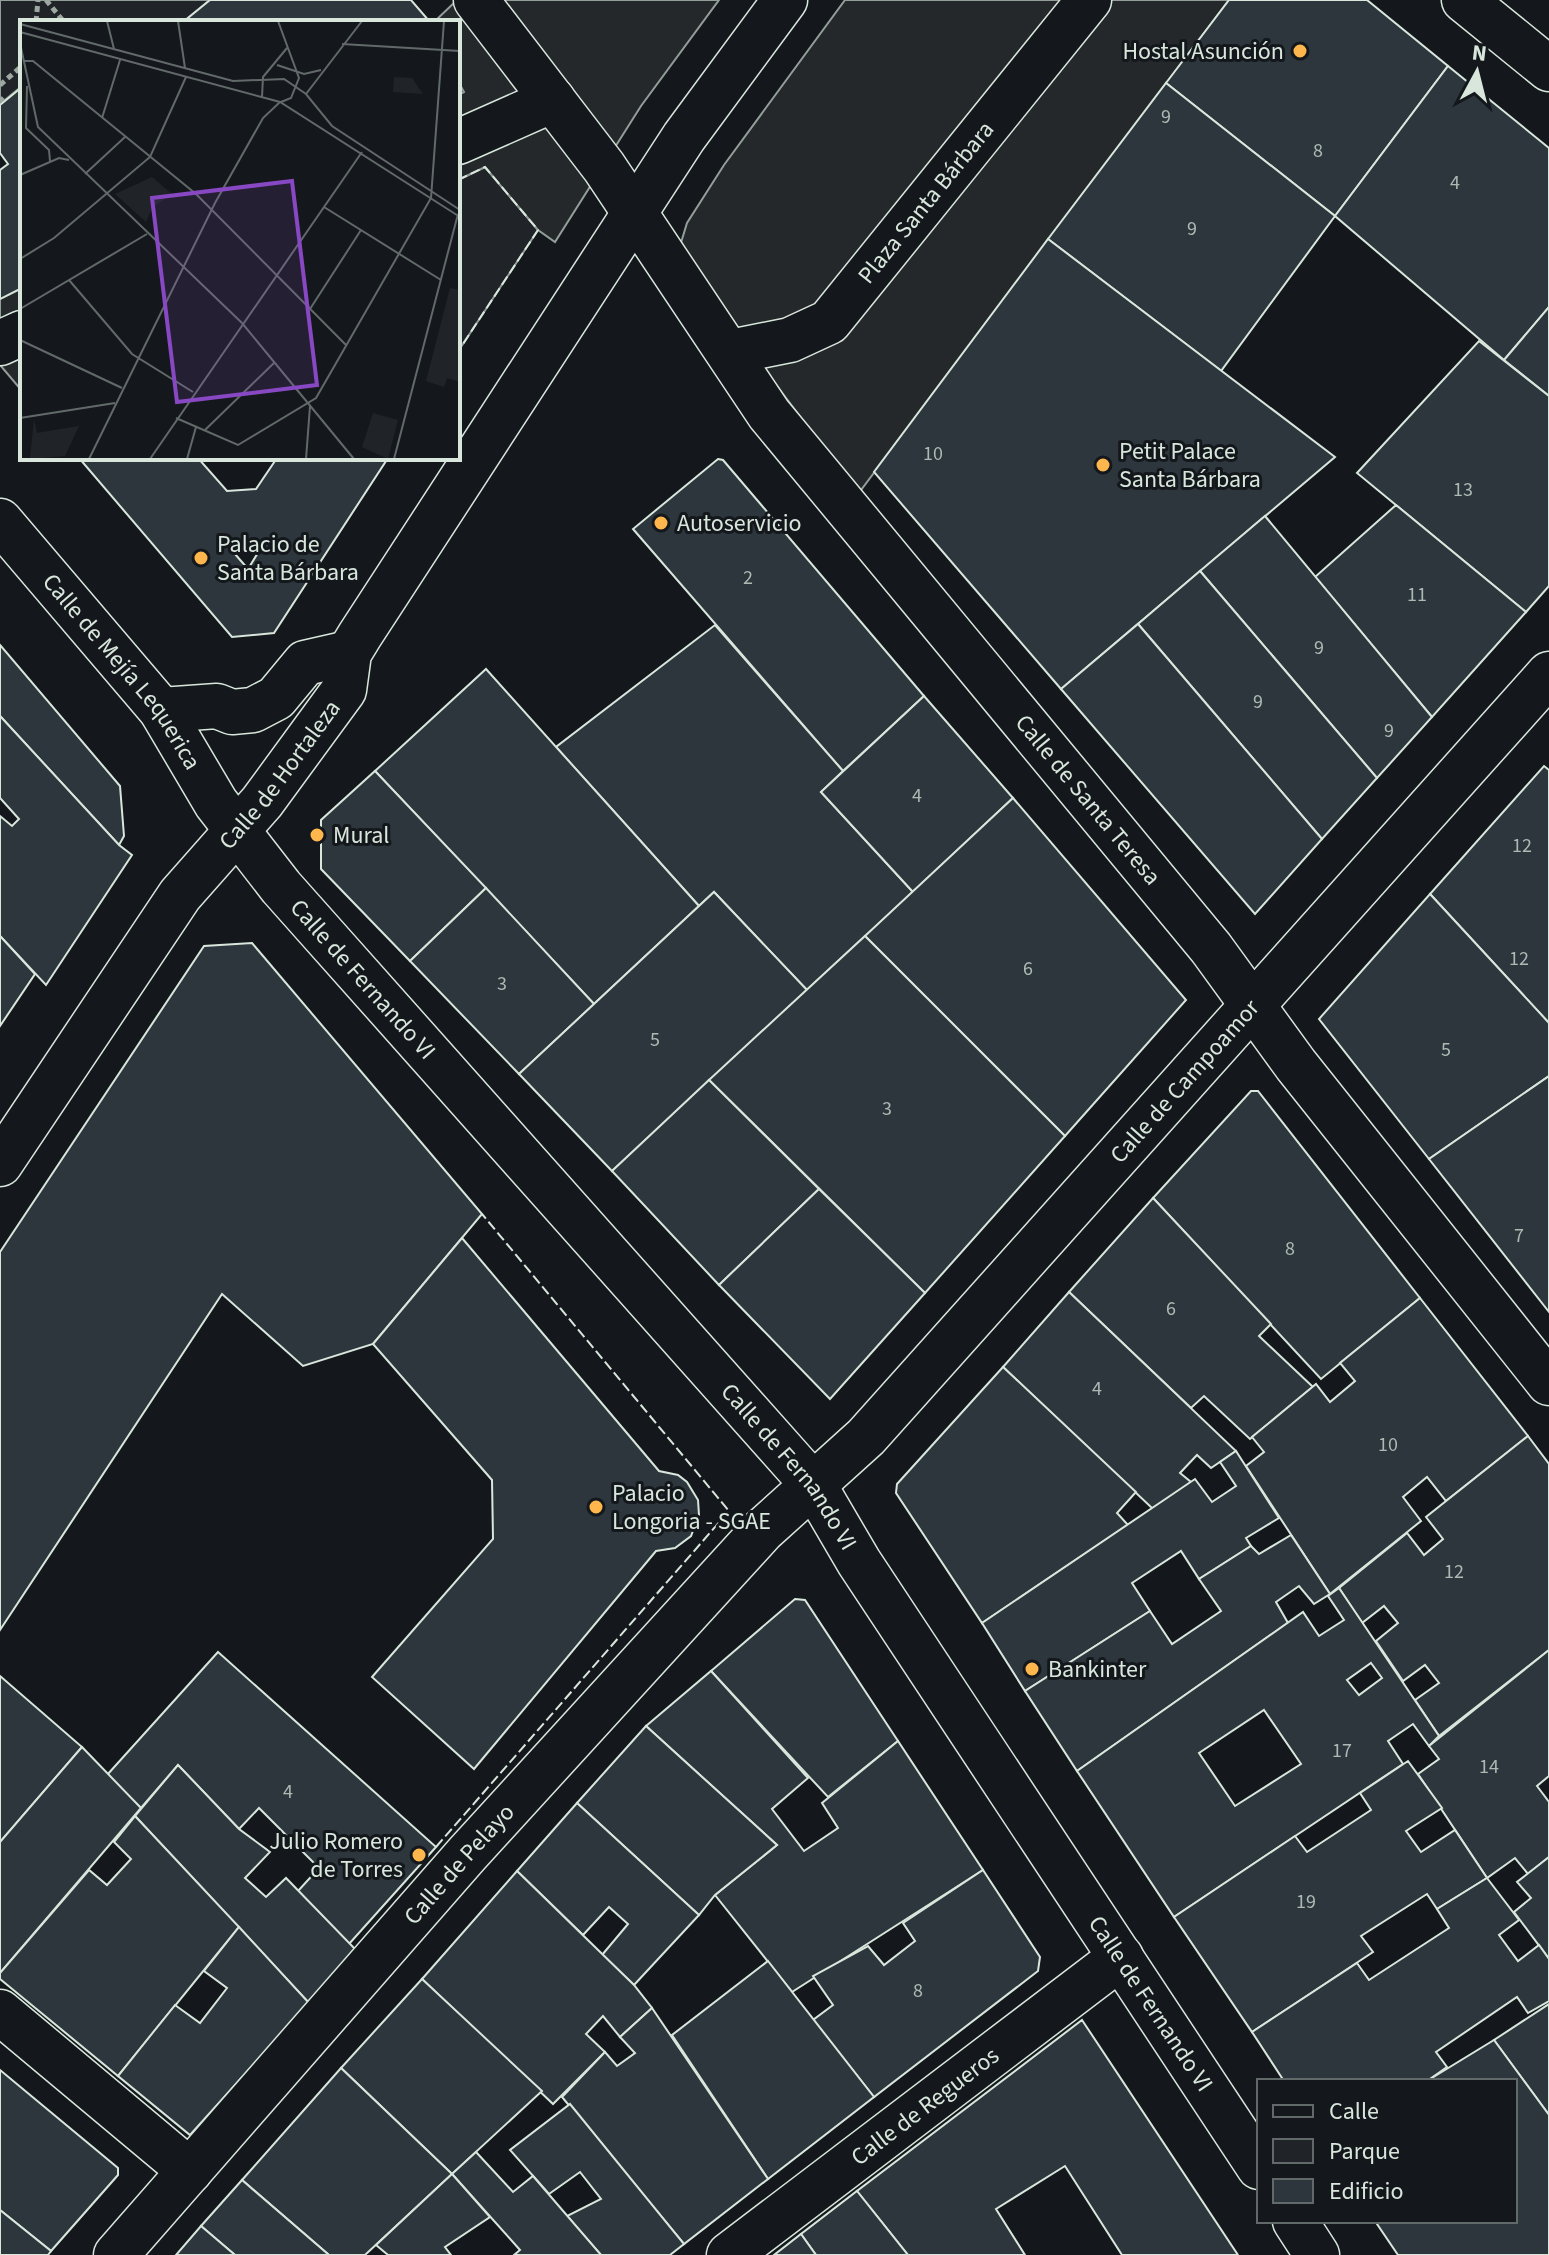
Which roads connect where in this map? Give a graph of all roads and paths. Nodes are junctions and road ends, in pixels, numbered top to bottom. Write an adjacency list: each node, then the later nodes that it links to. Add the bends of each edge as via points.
1 (38, 0): 7 (path)
2 (46, 0): 8 (path)
3 (476, 0): 12 (street, Calle de Santa Teresa)
4 (785, 0): 14 (street, Calle de Hortaleza)
5 (1089, 0): 17 (street, Plaza Santa Bárbara, via 829,322 790,340)
6 (1464, 0): 10 (street)
7 (36, 20)
8 (62, 20)
9 (20, 68): 11 (path)
10 (1549, 69)
11 (0, 85)
12 (553, 100): 13 (street); 14 (street, Calle de Santa Teresa)
13 (460, 141)
14 (635, 211): 17 (street, Calle de Santa Teresa); 19 (street, Calle de Hortaleza)
15 (20, 334): 16 (street)
16 (0, 343)
17 (730, 352): 23 (street, Calle de Santa Teresa, via 769,414)
18 (0, 521): 21 (street, Calle de Mejía Lequerica)
19 (349, 653): 21 (street, via 305,663 276,698 253,710); 22 (street, Calle de Hortaleza, via 344,690 262,802)
20 (1549, 674): 23 (street, Calle de Campoamor)
21 (161, 710): 22 (street, Calle de Mejía Lequerica)
22 (235, 829): 24 (street, Calle de Hortaleza, via 180,895); 26 (street, Calle de Fernando VI)
23 (1253, 1004): 25 (street, Calle de Santa Teresa); 26 (street, Calle de Campoamor, via 877,1425)
24 (0, 1164)
25 (1549, 1383)
26 (815, 1487): 27 (street, Calle de Fernando VI, via 859,1562); 30 (street, Calle de Pelayo, via 763,1530)
27 (1121, 1957): 29 (street, Calle de Fernando VI); 33 (street, Calle de Regueros)
28 (0, 2012): 30 (street)
29 (1257, 2164)
30 (190, 2171): 32 (street, Calle de Pelayo)
31 (1296, 2223): 34 (street)
32 (116, 2255)
33 (729, 2255)
34 (1317, 2255)

